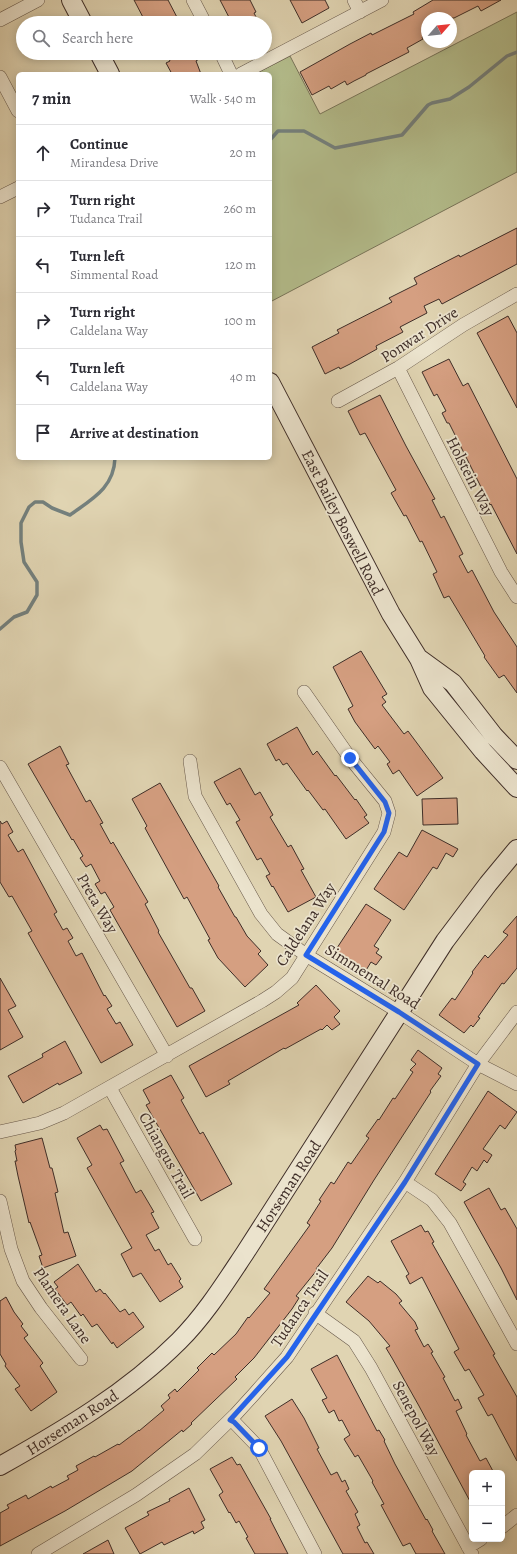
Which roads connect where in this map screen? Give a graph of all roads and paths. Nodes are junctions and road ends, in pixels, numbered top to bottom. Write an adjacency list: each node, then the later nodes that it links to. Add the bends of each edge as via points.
1 (38, 0): 9 (street)
2 (71, 0): 7 (street)
3 (193, 0): 8 (street)
4 (354, 0): 6 (street)
5 (382, 0): 6 (street)
6 (360, 12): 10 (street)
7 (79, 16)
8 (201, 16)
9 (0, 20)
10 (272, 58)
11 (103, 60): 14 (street)
12 (224, 60): 15 (street)
13 (268, 60): 16 (street)
14 (109, 72)
15 (230, 72)
16 (245, 72)
17 (0, 77): 18 (street)
18 (16, 107)
19 (16, 189): 20 (street)
20 (0, 197)
21 (517, 294): 22 (street, Ponwar Drive, via 462,325)
22 (398, 368): 24 (street, Ponwar Drive); 25 (street, Holstein Way, via 501,572)
23 (272, 386): 26 (street, East Bailey Boswell Road, via 391,614)
24 (338, 401)
25 (517, 597)
26 (420, 659): 28 (street, East Bailey Boswell Road, via 453,683 494,736); 31 (street, East Bailey Boswell Road, via 432,688)
27 (304, 692): 33 (street, Caldelana Way, via 350,758 385,802 389,813 384,832)
28 (517, 760)
29 (190, 761): 33 (street, Simmental Road, via 195,796 261,914 277,934)
30 (0, 766): 36 (street, Preta Way)
31 (517, 788)
32 (517, 849): 34 (street, Horseman Road, via 445,941)
33 (306, 955): 34 (street, Simmental Road); 36 (street, Caldelana Way, via 292,978 276,992)
34 (399, 1012): 37 (street, Simmental Road); 48 (street, Horseman Road, via 245,1253 180,1340 104,1403 72,1425)
35 (517, 1012): 37 (street, Tudanca Trail)
36 (167, 1056): 39 (street, Caldelana Way)
37 (478, 1064): 38 (street, Simmental Road); 41 (street, Tudanca Trail)
38 (517, 1084)
39 (110, 1088): 40 (street, Caldelana Way, via 40,1123); 43 (street, Chiangus Trail)
40 (0, 1132)
41 (405, 1182): 44 (street, Tudanca Trail); 45 (street, via 432,1200 450,1223)
42 (0, 1201): 46 (street, Plamera Lane, via 11,1249 22,1281)
43 (195, 1239)
44 (315, 1313): 47 (street, Tudanca Trail, via 287,1357); 53 (street, Senepol Way, via 354,1341)
45 (517, 1344)
46 (80, 1359)
47 (230, 1420): 52 (street, Tudanca Trail, via 195,1454); 55 (street, via 259,1448)
48 (0, 1466)
49 (517, 1515): 50 (street)
50 (505, 1525)
51 (478, 1542): 53 (street)
52 (52, 1550): 54 (street, Tudanca Trail)
53 (470, 1550)
54 (38, 1554)
55 (315, 1554)

